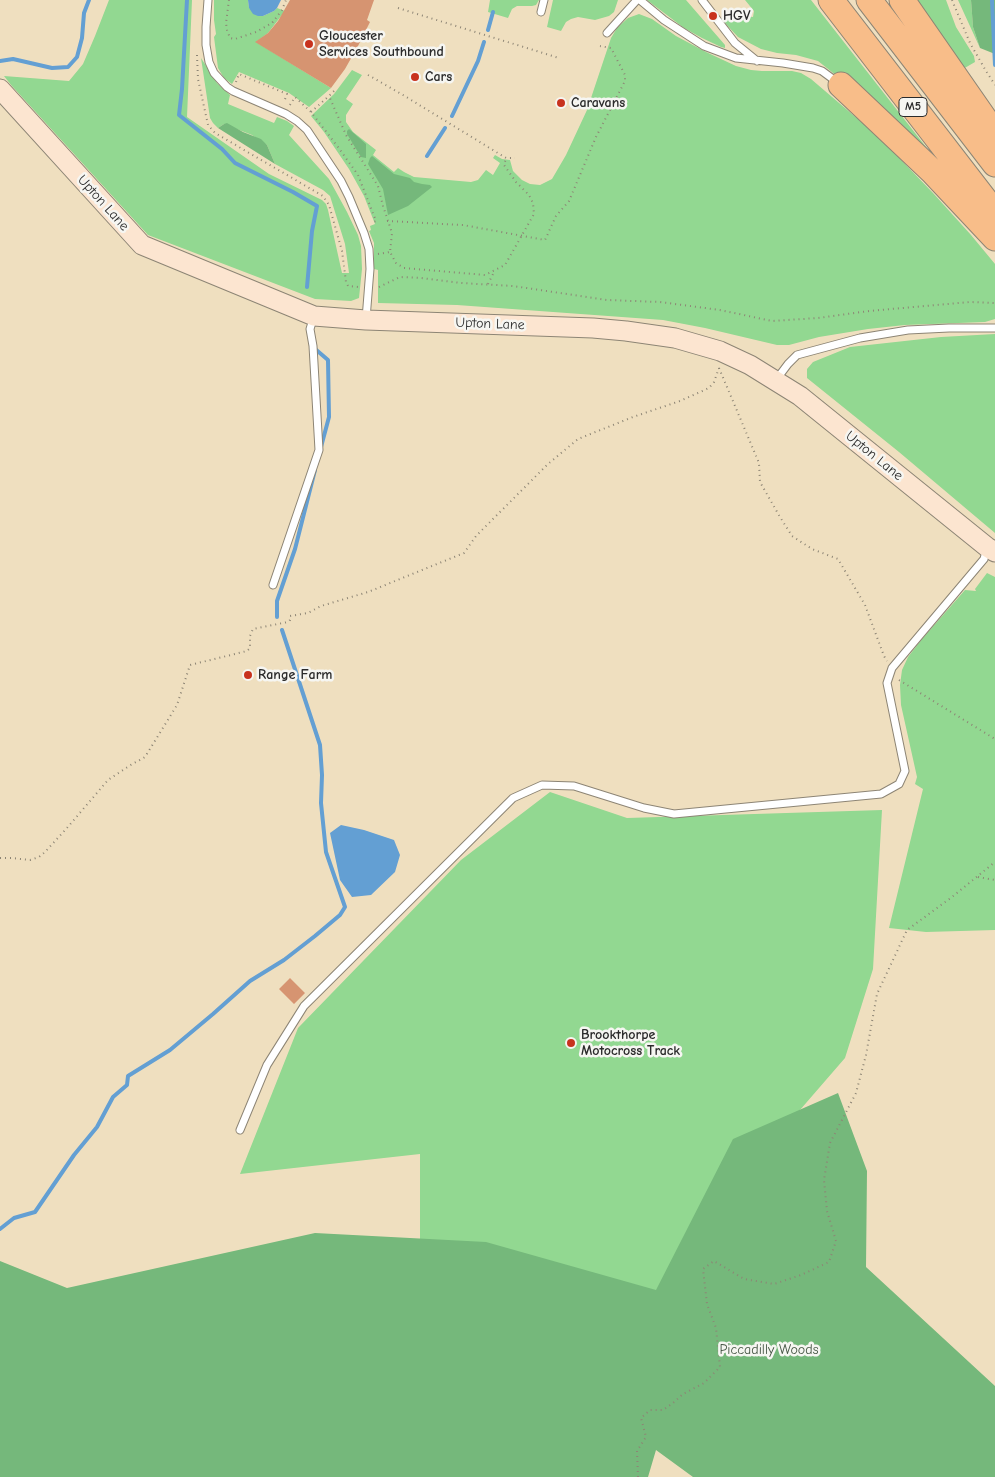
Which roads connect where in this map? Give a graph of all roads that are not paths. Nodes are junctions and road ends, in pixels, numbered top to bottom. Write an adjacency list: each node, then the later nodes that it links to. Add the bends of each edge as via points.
1 (208, 0): 18 (lane, via 206,45 214,73 227,87 286,114 307,130 341,180 368,242)
2 (544, 0): 8 (lane)
3 (638, 0): 9 (lane); 10 (lane, via 704,46 736,58)
4 (702, 0): 10 (lane, via 735,43)
5 (831, 0): 15 (highway, M5)
6 (869, 0): 14 (highway, M5)
7 (902, 0): 13 (highway)
8 (541, 12)
9 (607, 33)
10 (758, 61): 11 (lane, via 813,68)
11 (841, 85): 16 (highway, M5, via 933,172)
12 (0, 89): 17 (street, Upton Lane, via 142,245)
13 (995, 134)
14 (995, 164)
15 (995, 213)
16 (995, 238)
17 (314, 316): 18 (street, Upton Lane); 22 (lane, via 310,329 319,450)
18 (366, 320): 20 (street, Upton Lane, via 593,328 646,333 720,351)
19 (995, 328): 20 (lane, via 908,330 860,338 797,355)
20 (776, 380): 21 (street, Upton Lane)
21 (991, 549): 23 (lane, via 892,668 888,683 905,771 899,784 881,794 674,814 574,786 542,784 513,798 304,1006 267,1065)
22 (273, 585)
23 (240, 1130)

